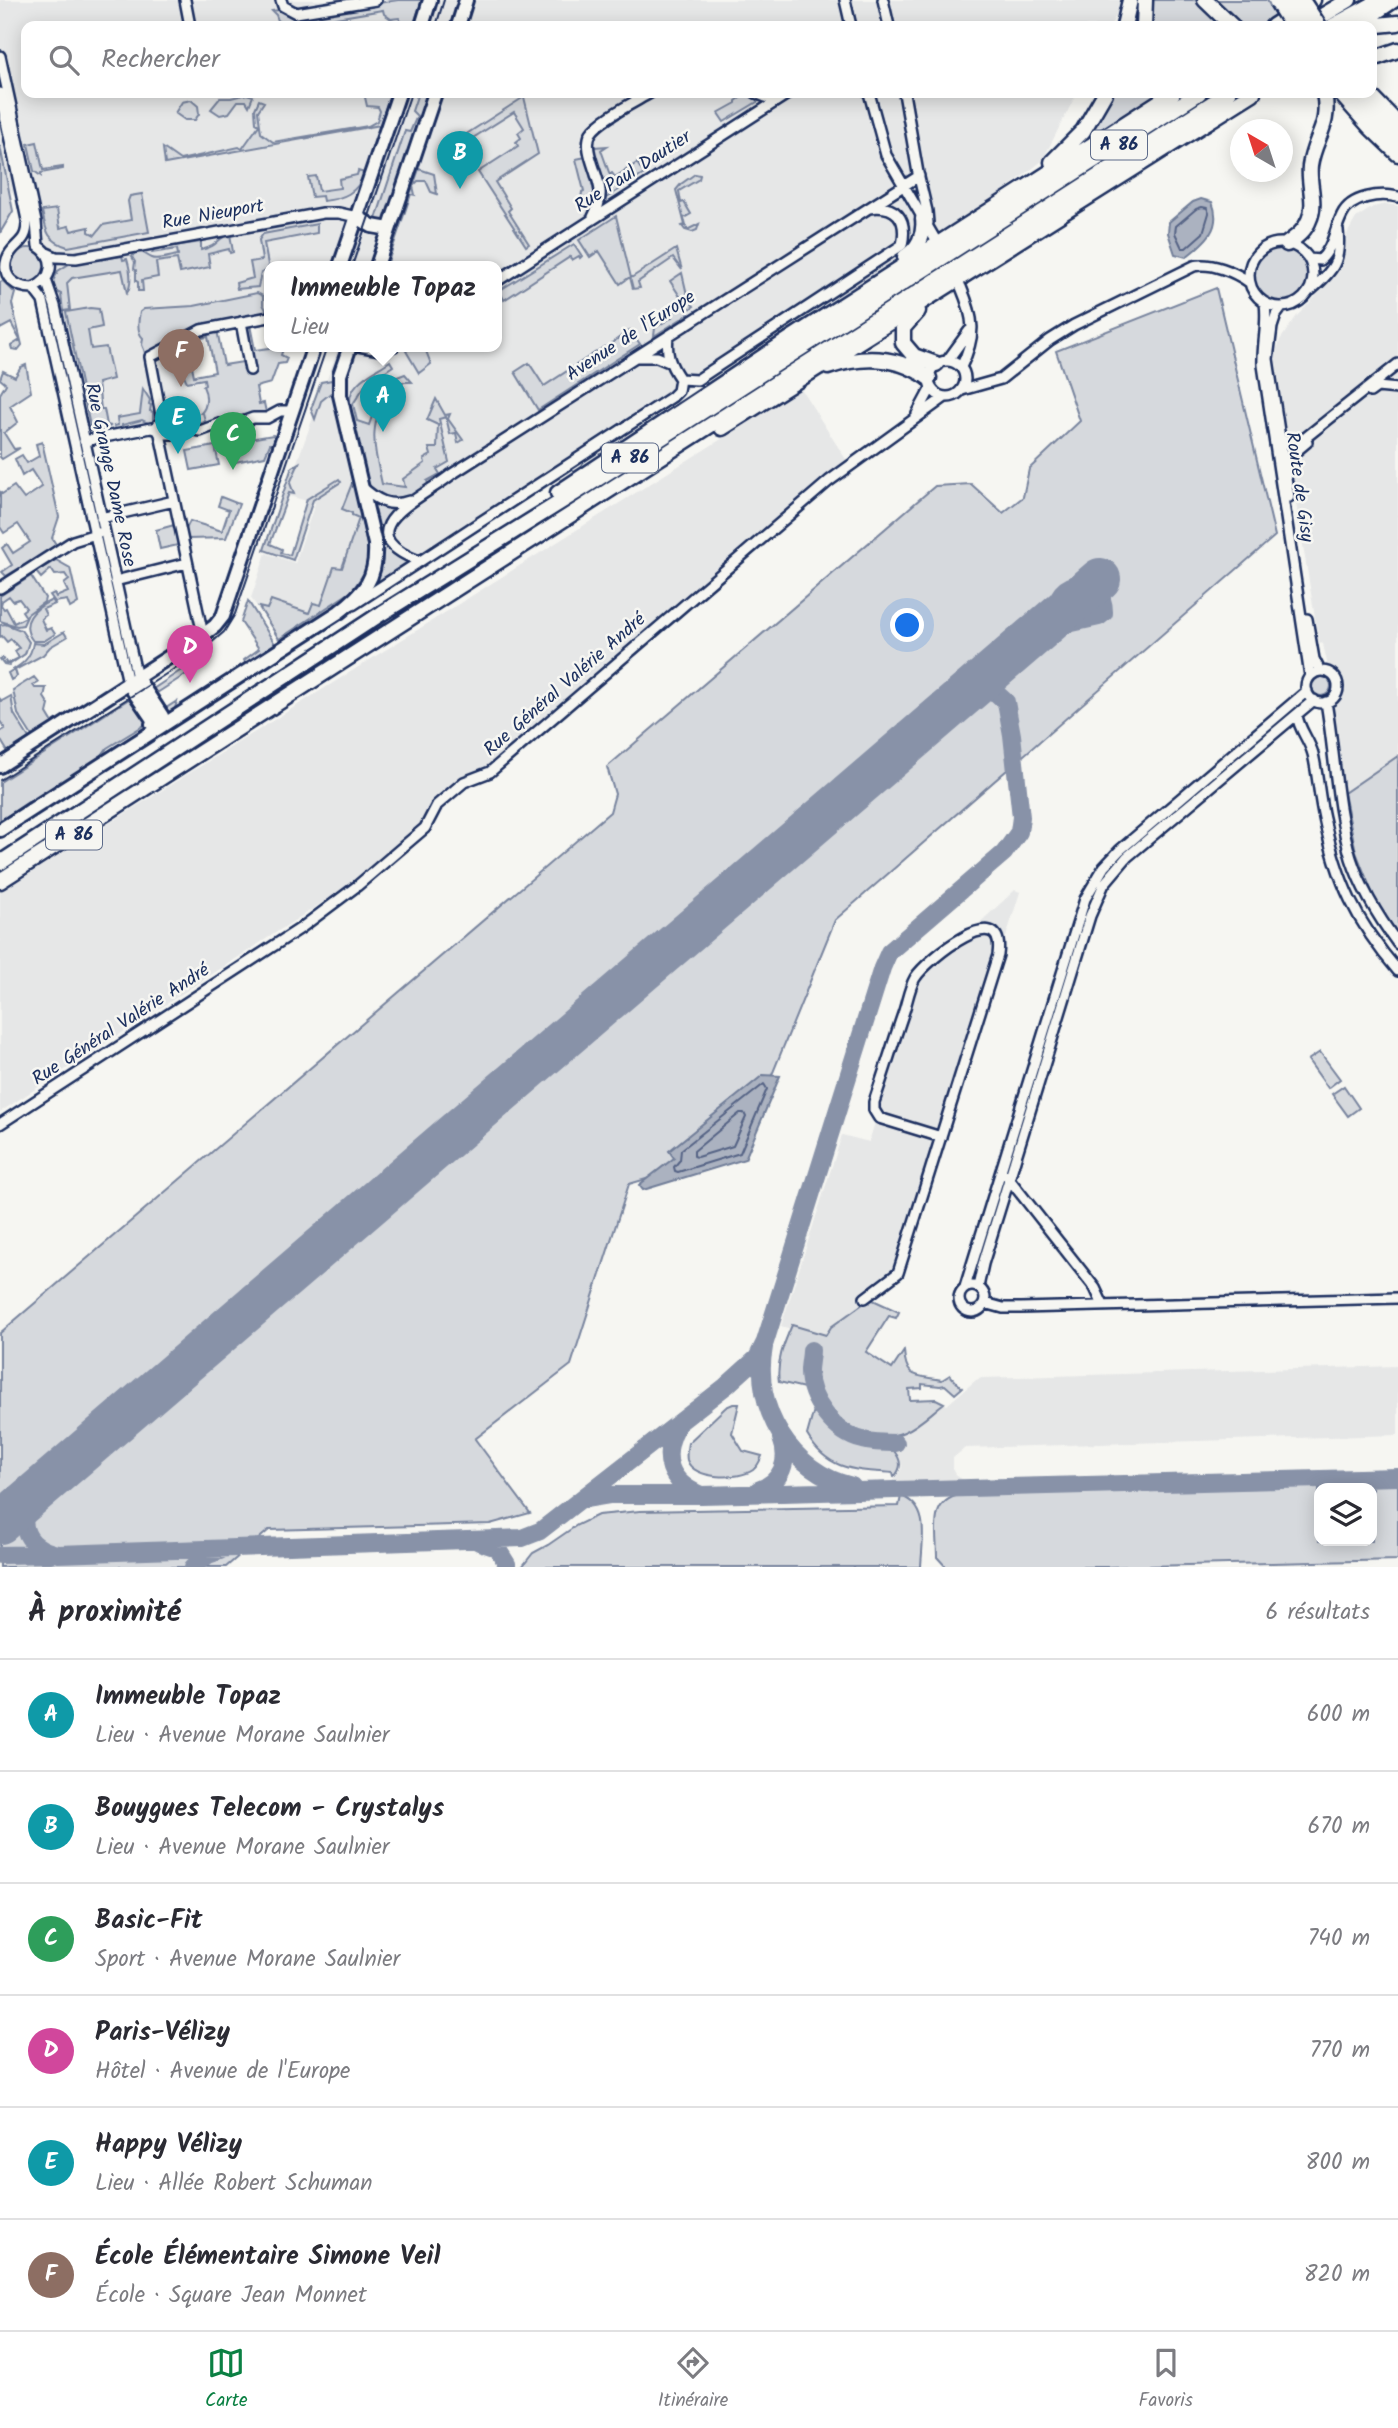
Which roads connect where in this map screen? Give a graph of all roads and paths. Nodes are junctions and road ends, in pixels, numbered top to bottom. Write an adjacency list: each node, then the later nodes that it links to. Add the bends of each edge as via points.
1 (185, 0): 18 (street)
2 (281, 0): 3 (street, via 296,13)
3 (376, 0)
4 (430, 0): 19 (main road)
5 (466, 0): 20 (main road)
6 (845, 0): 21 (street)
7 (883, 0): 22 (street)
8 (1130, 0): 23 (highway)
9 (1145, 0): 24 (highway)
10 (1205, 0): 25 (highway)
11 (1302, 0): 29 (highway, bridge)
12 (1313, 0): 26 (highway)
13 (1333, 0): 30 (highway, via 1318,10)
14 (1349, 0): 31 (highway)
15 (1381, 0): 32 (highway)
16 (1394, 0): 33 (highway)
17 (1280, 1): 27 (highway, bridge); 28 (highway, bridge)
18 (189, 21)
19 (424, 21)
20 (459, 21)
21 (850, 21)
22 (888, 21)
23 (1125, 21)
24 (1144, 21)
25 (1226, 21)
26 (1281, 21)
27 (1290, 21)
28 (1305, 21)
29 (1309, 21)
30 (1312, 21)
31 (1316, 21)
32 (1343, 21)
33 (1362, 21)
34 (1398, 23): 35 (highway)
35 (1377, 25)
36 (1398, 50): 38 (highway)
37 (0, 56): 73 (street)
38 (1377, 57)
39 (0, 93): 72 (street, via 27,220)
40 (397, 98): 65 (main road)
41 (433, 98): 69 (main road)
42 (642, 98): 66 (street, via 591,134 588,143 600,190)
43 (768, 98): 56 (street)
44 (780, 98): 56 (street, Rue Paul Dautier)
45 (870, 98): 61 (street, via 886,155)
46 (906, 98): 60 (street)
47 (1103, 98): 64 (highway, via 1070,146)
48 (1165, 98): 64 (highway)
49 (1191, 98): 129 (highway, A 86)
50 (1220, 98): 120 (highway, A 86)
51 (1245, 98): 82 (highway)
52 (1325, 98): 71 (highway, via 1324,126 1310,166 1311,215 1306,227)
53 (1344, 98): 59 (highway)
54 (1359, 98): 58 (highway)
55 (1373, 98): 57 (highway)
56 (775, 101): 66 (street, Rue Paul Dautier)
57 (1398, 124)
58 (1398, 139)
59 (1398, 154)
60 (919, 174): 61 (street, Avenue de l'Europe); 67 (street)
61 (903, 184): 63 (street, Avenue de l'Europe); 67 (street)
62 (1398, 197): 68 (street, via 1363,198 1343,211)
63 (867, 208): 95 (street, Avenue de l'Europe); 107 (street, via 878,206 899,215 905,231 902,245 696,380)
64 (991, 211): 105 (highway)
65 (357, 217): 69 (main road); 75 (street, Rue Nieuport, via 323,213); 77 (main road)
66 (592, 219): 84 (street, Rue Paul Dautier)
67 (925, 222): 70 (street); 105 (highway, via 915,251 744,362)
68 (1337, 228): 76 (street, via 1328,253 1320,260); 89 (street, via 1336,262)
69 (389, 229): 78 (main road)
70 (935, 239)
71 (1287, 244): 76 (street); 79 (street, via 1265,248)
72 (20, 245): 73 (street); 83 (street, via 8,258)
73 (38, 246): 74 (street)
74 (47, 253): 75 (street, Rue Nieuport); 81 (street)
75 (76, 258): 81 (street, Rue Nieuport)
76 (1309, 259): 89 (street, via 1313,276)
77 (342, 261)
78 (379, 261)
79 (1251, 263): 80 (street); 86 (street)
80 (1224, 270): 86 (street); 109 (street, via 1194,266 1074,325 1001,379)
81 (50, 271): 85 (street)
82 (971, 271): 100 (highway, via 916,312 903,328 907,350); 104 (highway)
83 (4, 277): 88 (street, via 21,288)
84 (502, 278)
85 (46, 281): 88 (street); 116 (street, Rue Grange Dame Rose)
86 (1249, 282): 90 (street)
87 (961, 286): 92 (street)
88 (33, 288): 126 (street, Rue Grange Dame Rose, via 43,301)
89 (1308, 292): 91 (street, via 1296,304)
90 (1265, 303): 91 (street); 117 (street, Route de Gisy, via 1262,365)
91 (1282, 307): 117 (street, Route de Gisy, via 1268,351)
92 (972, 312): 100 (street, via 969,333); 102 (street, via 973,333)
93 (264, 318): 94 (street)
94 (241, 322): 103 (street); 115 (street, via 201,330 150,357 162,420)
95 (668, 336): 98 (street, Avenue de l'Europe); 99 (street)
96 (312, 352): 113 (main road)
97 (348, 352): 121 (main road, via 340,375 340,394)
98 (635, 357): 99 (street); 122 (street, Avenue de l'Europe)
99 (668, 362): 107 (street)
100 (942, 362): 102 (street); 108 (street, via 931,370)
101 (1398, 364): 117 (street, via 1300,442)
102 (961, 367): 106 (street)
103 (250, 370)
104 (810, 374): 108 (highway, via 840,363 881,359 902,363); 120 (highway, via 693,445)
105 (732, 377): 129 (highway, via 486,541)
106 (966, 377): 109 (street); 111 (street)
107 (680, 379): 127 (street, via 672,397)
108 (930, 383): 112 (street, via 936,394); 114 (street, Rue Général Valérie André, via 922,407)
109 (981, 385): 111 (street)
110 (1398, 389): 118 (street, via 1377,387)
111 (962, 390): 112 (street)
112 (945, 397): 114 (street, Rue Général Valérie André)
113 (292, 411): 115 (street, via 176,434); 133 (main road, via 223,616)
114 (906, 425): 148 (street, Rue Général Valérie André, via 829,481 490,772 464,782 438,805 425,828 309,923)
115 (158, 431): 116 (street); 123 (street)
116 (84, 441): 124 (street, Rue Grange Dame Rose)
117 (1280, 442): 118 (street); 119 (street, Route de Gisy); 135 (street, Route de Gisy)
118 (1298, 450): 119 (street)
119 (1285, 466): 134 (street, Route de Gisy, via 1304,602)
120 (633, 473): 145 (highway, A 86)
121 (362, 487): 122 (street, Avenue de l'Europe, via 381,502 404,503); 132 (main road, via 375,544 374,569 359,596)
122 (417, 498): 127 (street, Avenue de l'Europe, via 393,517 388,536 401,554)
123 (174, 501): 124 (street); 128 (street)
124 (101, 518): 125 (street, Rue Grange Dame Rose)
125 (104, 532): 126 (street); 130 (street, Rue Grange Dame Rose)
126 (93, 534): 131 (street, via 73,541); 136 (street, Rue Grange Dame Rose)
127 (419, 561): 132 (street)
128 (187, 563): 130 (street); 133 (street)
129 (457, 566): 144 (highway, A 86)
130 (114, 581): 136 (street, Rue Grange Dame Rose)
131 (0, 588)
132 (339, 612): 141 (main road)
133 (203, 635): 136 (main road)
134 (1320, 671): 135 (street); 139 (street, via 1332,674 1337,683 1336,693)
135 (1310, 676): 137 (street)
136 (132, 681): 141 (main road, via 162,716); 142 (main road)
137 (1307, 691): 138 (street); 150 (street, via 1120,850 1096,878 1085,899)
138 (1314, 700): 139 (street); 140 (street)
139 (1326, 702): 146 (street, via 1352,860 1379,918)
140 (1297, 715): 147 (street, via 1313,754 1342,883 1367,933); 151 (street, via 1127,857 1104,884 1090,916)
141 (156, 725): 143 (main road)
142 (0, 766)
143 (0, 830)
144 (0, 863)
145 (0, 881)
146 (1398, 944)
147 (1398, 971)
148 (0, 1124)
149 (941, 1138): 149 (street, via 879,1118 874,1102 914,979 958,939 992,930 998,955); 154 (street, via 898,1273)
150 (1001, 1168): 151 (street); 152 (street)
151 (1009, 1179): 153 (street); 157 (street, via 1095,1288)
152 (965, 1287): 153 (street); 156 (street, via 959,1299 966,1310 975,1311)
153 (978, 1287): 156 (street)
154 (865, 1298)
155 (1398, 1298): 157 (street)
156 (985, 1303): 157 (street, via 1003,1308)
157 (1103, 1305)

